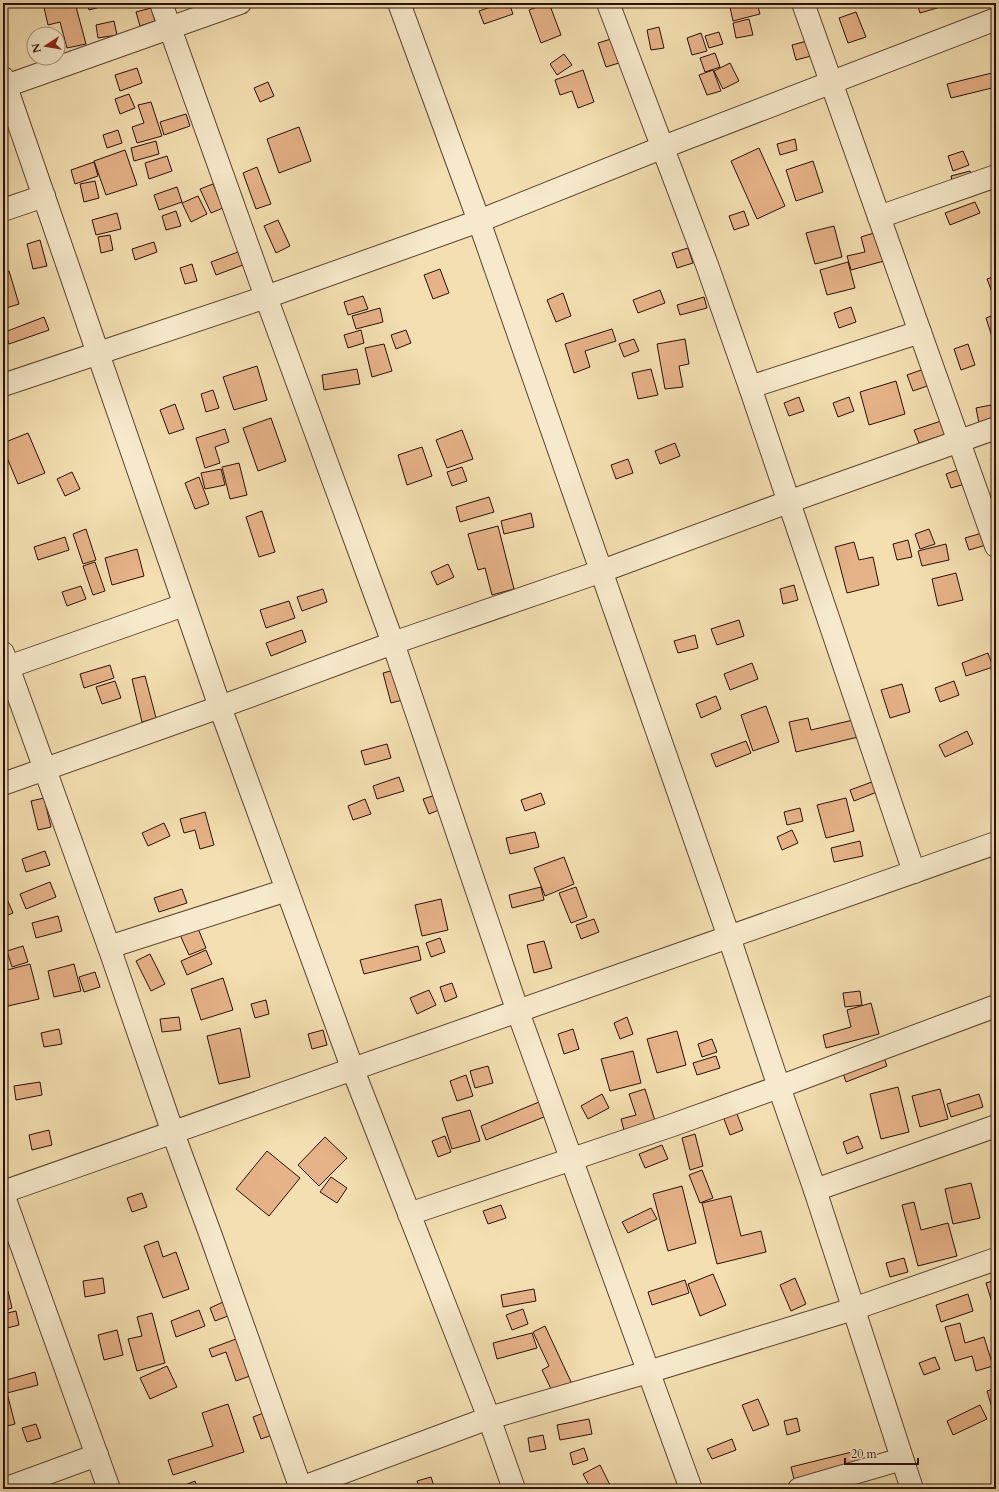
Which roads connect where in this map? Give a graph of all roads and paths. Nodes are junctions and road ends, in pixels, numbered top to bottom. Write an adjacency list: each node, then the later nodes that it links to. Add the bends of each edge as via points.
1 (161, 3): 7 (street)
2 (240, 3): 7 (street)
3 (399, 3): 15 (street)
4 (608, 3): 10 (street)
5 (803, 3): 8 (street)
6 (996, 19): 8 (street)
7 (170, 28): 9 (street); 16 (street)
8 (831, 82): 10 (street); 14 (street)
9 (4, 84): 12 (street)
10 (661, 148): 15 (street); 20 (street, via 707,265)
11 (996, 176): 14 (street)
12 (44, 196): 13 (street); 18 (street)
13 (3, 210)
14 (879, 217): 17 (street)
15 (479, 221): 16 (street); 25 (street)
16 (266, 297): 18 (street); 27 (street)
17 (920, 332): 20 (street); 22 (street)
18 (99, 353): 19 (street); 26 (street)
19 (3, 385)
20 (750, 387): 23 (street)
21 (996, 428): 22 (street)
22 (959, 441): 23 (street); 24 (street)
23 (788, 502): 25 (street); 33 (street)
24 (996, 546)
25 (602, 571): 27 (street); 35 (street)
26 (184, 604): 28 (street); 29 (street)
27 (393, 643): 29 (street); 38 (street)
28 (5, 660): 30 (street)
29 (220, 707): 30 (street); 34 (street)
30 (44, 770): 31 (street); 36 (street)
31 (3, 784)
32 (996, 843): 33 (street)
33 (914, 872): 35 (street)
34 (287, 890): 36 (street); 39 (street)
35 (729, 937): 38 (street); 40 (street)
36 (108, 947): 42 (street)
37 (996, 1006): 40 (street)
38 (518, 1012): 39 (street); 43 (street)
39 (353, 1070): 42 (street); 46 (street)
40 (779, 1087): 43 (street); 44 (street)
41 (996, 1126): 44 (street)
42 (173, 1133): 45 (street); 55 (street)
43 (571, 1159): 46 (street); 49 (street)
44 (815, 1190): 48 (street)
45 (3, 1193): 51 (street)
46 (409, 1214): 50 (street)
47 (996, 1259): 48 (street)
48 (853, 1308): 49 (street); 52 (street)
49 (648, 1372): 50 (street); 57 (street)
50 (489, 1418): 55 (street); 56 (street)
51 (97, 1455): 53 (street); 54 (street)
52 (902, 1459): 58 (street); 59 (street)
53 (4, 1489)
54 (109, 1489)
55 (300, 1489)
56 (514, 1489)
57 (691, 1489)
58 (799, 1489)
59 (912, 1489)

